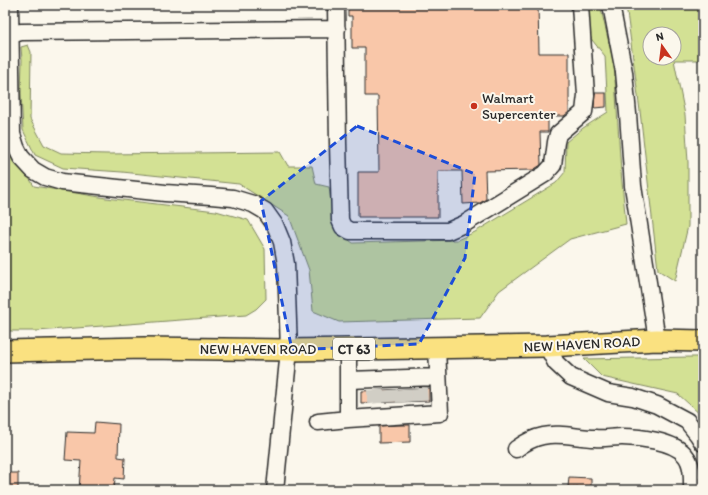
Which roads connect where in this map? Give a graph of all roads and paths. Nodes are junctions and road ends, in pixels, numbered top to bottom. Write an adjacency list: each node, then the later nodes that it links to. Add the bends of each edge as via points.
1 (10, 5): 6 (street)
2 (336, 5): 5 (street)
3 (580, 5): 5 (street, via 586,95 584,112 558,134 553,165 545,174 464,224 448,231 350,231 343,227 340,220)
4 (611, 5): 7 (street, via 624,72 633,186)
5 (337, 29): 6 (street, via 21,32)
6 (10, 35): 12 (street, via 12,134 20,156 32,170 62,182 232,198 253,204 265,211 275,225 282,242 286,264)
7 (657, 340): 8 (main road, NEW HAVEN ROAD / CT 63); 9 (main road, NEW HAVEN ROAD / CT 63)
8 (703, 341)
9 (547, 346): 10 (main road, NEW HAVEN ROAD / CT 63); 20 (street, via 556,363 571,377 608,393 633,397 657,405 686,421)
10 (437, 348): 11 (main road, NEW HAVEN ROAD / CT 63); 14 (street)
11 (348, 349): 12 (main road, NEW HAVEN ROAD / CT 63); 15 (street)
12 (289, 350): 13 (main road, NEW HAVEN ROAD / CT 63, via 144,348); 22 (street)
13 (5, 351)
14 (438, 377): 16 (street); 16 (street, via 440,413)
15 (348, 380): 17 (street); 18 (street)
16 (420, 395): 17 (street); 17 (street)
17 (390, 397): 18 (street)
18 (348, 419): 19 (street)
19 (318, 422)
20 (703, 443)
21 (516, 449): 23 (street, via 536,438 553,435 641,438 665,443 686,455)
22 (275, 490)
23 (692, 490)

